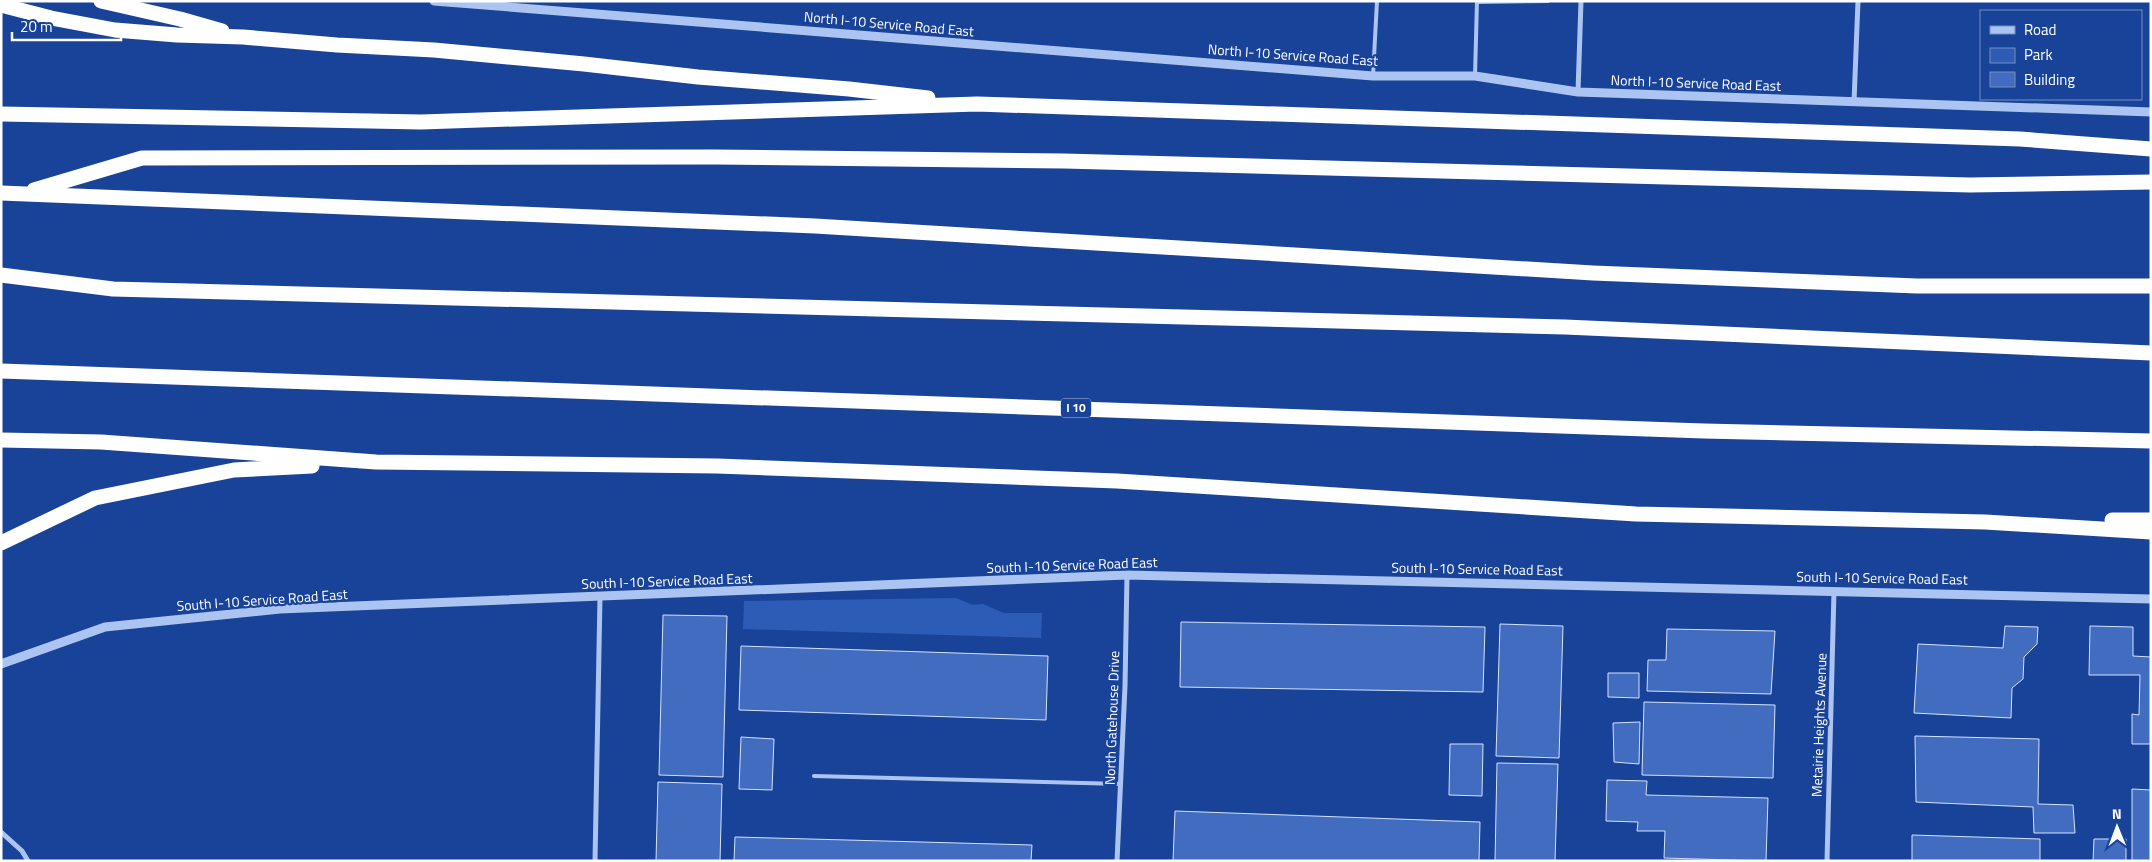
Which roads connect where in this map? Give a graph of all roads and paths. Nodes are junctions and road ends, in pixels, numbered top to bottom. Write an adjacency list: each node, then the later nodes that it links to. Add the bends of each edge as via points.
1 (102, 1): 10 (highway)
2 (434, 1): 7 (street, North I-10 Service Road East)
3 (1377, 1): 11 (lane)
4 (1548, 1): 8 (lane)
5 (1581, 1): 13 (street)
6 (1858, 1): 14 (street)
7 (461, 2): 11 (street, North I-10 Service Road East)
8 (1477, 2): 12 (lane)
9 (1, 5): 10 (highway, via 115,30)
10 (243, 37): 15 (highway, via 434,50)
11 (1374, 76): 12 (street, North I-10 Service Road East)
12 (1475, 76): 13 (street, North I-10 Service Road East)
13 (1578, 92): 14 (street, North I-10 Service Road East)
14 (1854, 102): 16 (street, North I-10 Service Road East)
15 (977, 104): 17 (highway, via 421,122); 18 (highway, via 2020,139)
16 (2151, 112)
17 (1, 114)
18 (2151, 149)
19 (2151, 182): 21 (highway, via 1970,185 1064,161 724,157 142,158)
20 (1, 193): 21 (highway)
21 (20, 194): 23 (highway, via 805,225 1593,273 1917,286)
22 (1, 275): 24 (highway, via 113,289 1565,327)
23 (2151, 286)
24 (2151, 353)
25 (1, 371): 27 (highway, I 10, via 1704,430)
26 (1, 440): 28 (highway, via 101,442)
27 (2151, 442)
28 (376, 462): 30 (highway, via 717,466 1117,481 1636,514); 32 (highway, via 234,470 95,498)
29 (2151, 520): 30 (highway)
30 (1985, 522): 31 (highway)
31 (2151, 532)
32 (1, 542)
33 (1127, 575): 34 (street, South I-10 Service Road East); 35 (street, South I-10 Service Road East); 39 (street, North Gatehouse Drive)
34 (1834, 590): 36 (street, South I-10 Service Road East); 44 (street, Metairie Heights Avenue)
35 (600, 597): 37 (street, South I-10 Service Road East, via 280,609 105,628); 42 (street)
36 (2151, 599)
37 (1, 664)
38 (814, 776): 39 (lane)
39 (1121, 784): 43 (street, North Gatehouse Drive)
40 (1, 832): 41 (street)
41 (28, 861)
42 (595, 861)
43 (1118, 861)
44 (1827, 861)

